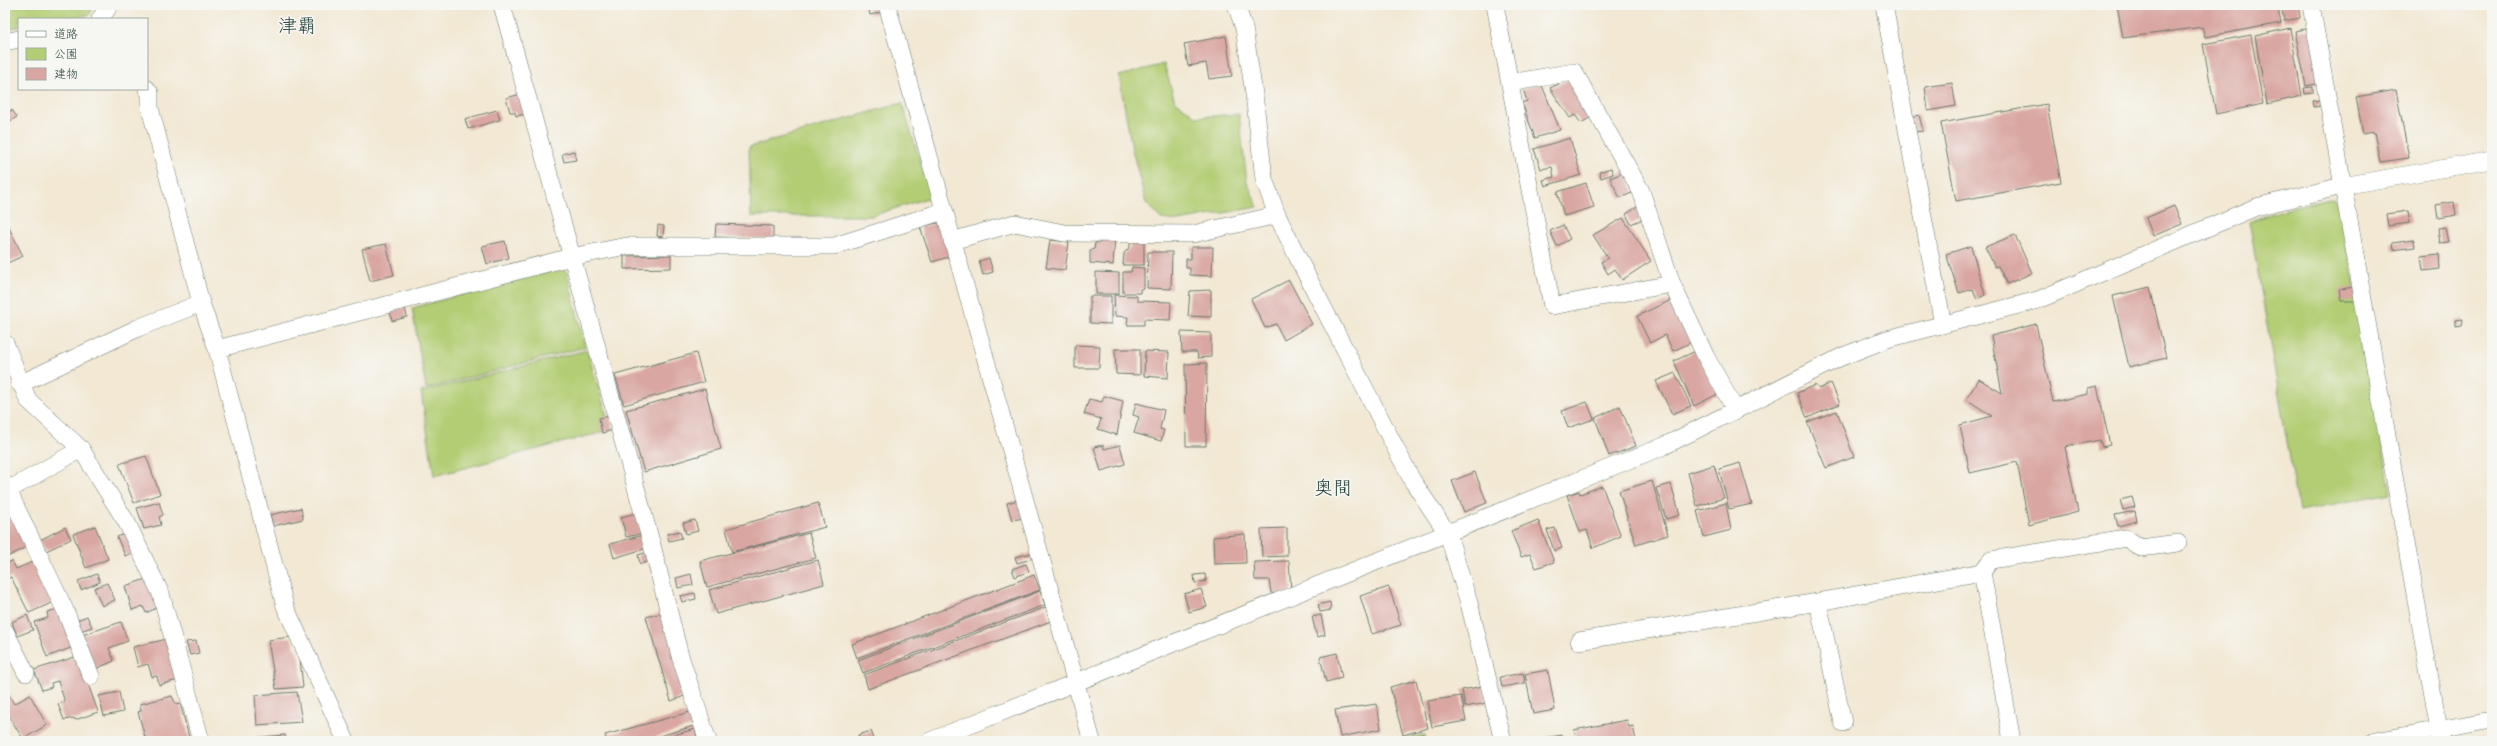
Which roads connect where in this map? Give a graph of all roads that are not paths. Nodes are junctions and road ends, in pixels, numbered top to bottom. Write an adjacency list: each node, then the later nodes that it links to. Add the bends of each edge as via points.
1 (110, 5): 8 (street)
2 (502, 5): 18 (street)
3 (887, 5): 15 (street)
4 (1236, 5): 16 (street, via 1244,28 1264,180)
5 (1495, 5): 11 (street)
6 (1884, 5): 21 (street)
7 (2311, 5): 14 (street)
8 (101, 18)
9 (18, 39): 10 (street)
10 (5, 42)
11 (1510, 83): 19 (street, via 1574,72 1641,191); 19 (street, via 1552,306)
12 (148, 90): 20 (street, via 150,108)
13 (2492, 160): 14 (street)
14 (2342, 186): 21 (street, via 2256,207 2038,300); 39 (street)
15 (944, 211): 17 (street); 18 (street, via 834,246 627,246)
16 (1277, 215): 17 (street, via 1193,234 1064,233 1015,223); 28 (street, via 1412,480)
17 (952, 241): 36 (street)
18 (571, 257): 23 (street); 42 (street, via 653,549 680,656)
19 (1672, 284): 25 (street, via 1706,357)
20 (201, 303): 23 (street); 24 (street, via 138,328)
21 (1943, 325): 25 (street, via 1887,340 1841,357)
22 (5, 343): 24 (street)
23 (217, 349): 41 (street, via 285,606)
24 (20, 384): 26 (street, via 28,400)
25 (1736, 411): 28 (street, via 1664,446)
26 (81, 449): 27 (street); 40 (street, via 127,523 161,594)
27 (6, 489): 35 (street, via 65,610)
28 (1448, 534): 36 (street); 45 (street, via 1469,603)
29 (2178, 543): 30 (street, via 2141,548 2126,538 1991,560)
30 (1982, 572): 31 (street); 46 (street)
31 (1818, 602): 33 (street); 38 (street)
32 (5, 631): 34 (street)
33 (1579, 641)
34 (26, 673)
35 (91, 676)
36 (1076, 684): 43 (street); 44 (street)
37 (2492, 720): 39 (street)
38 (1843, 723)
39 (2440, 736): 47 (street)
40 (201, 741)
41 (346, 741)
42 (708, 741)
43 (930, 741)
44 (1092, 741)
45 (1503, 741)
46 (2012, 741)
47 (2375, 741)

